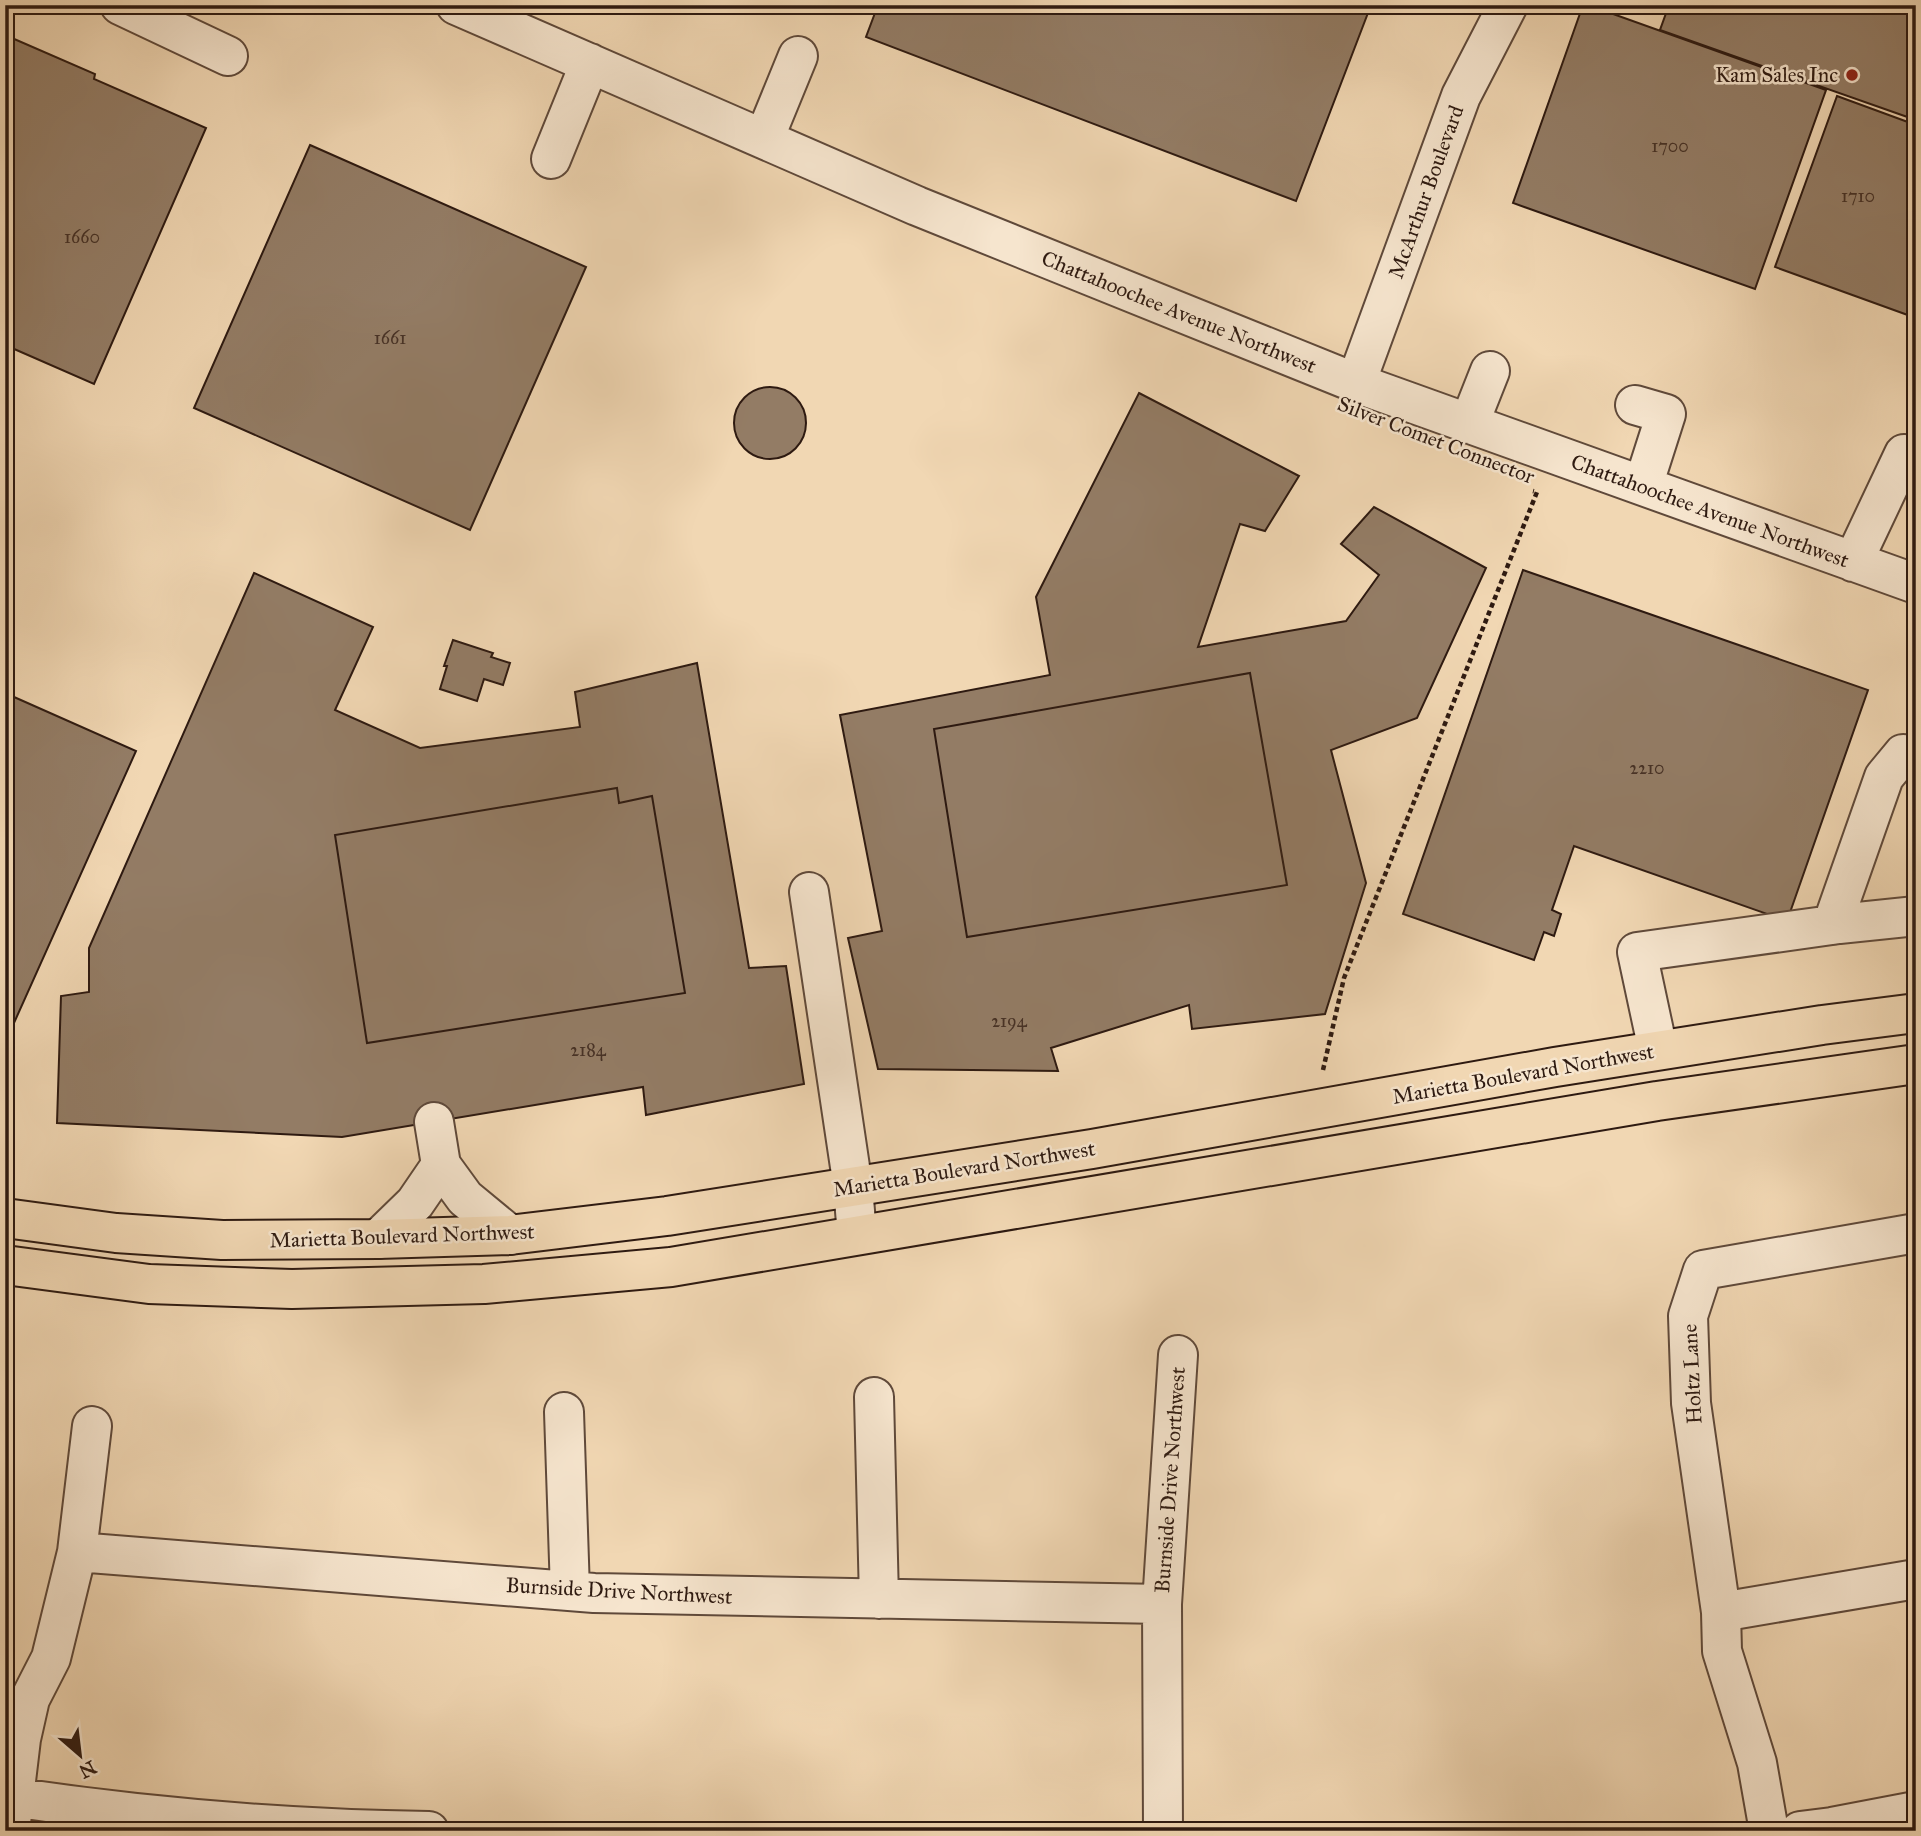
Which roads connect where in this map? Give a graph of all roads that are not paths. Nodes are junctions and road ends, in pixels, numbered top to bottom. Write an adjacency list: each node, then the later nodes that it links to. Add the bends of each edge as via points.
1 (120, 5): 4 (street)
2 (456, 5): 6 (street, Chattahoochee Avenue Northwest)
3 (1508, 5): 10 (street, McArthur Boulevard, via 1461,96)
4 (228, 56)
5 (798, 56): 7 (street)
6 (590, 63): 7 (street, Chattahoochee Avenue Northwest); 8 (street)
7 (764, 139): 10 (street, Chattahoochee Avenue Northwest, via 917,206)
8 (551, 159)
9 (1490, 371): 12 (street)
10 (1356, 383): 12 (street, Chattahoochee Avenue Northwest)
11 (1634, 405): 14 (street, via 1666,414)
12 (1469, 424): 14 (street, Chattahoochee Avenue Northwest)
13 (1904, 454): 15 (street)
14 (1643, 486): 15 (street, Chattahoochee Avenue Northwest)
15 (1853, 562): 16 (street, Chattahoochee Avenue Northwest)
16 (1916, 584)
17 (1916, 759): 20 (street, via 1903,754 1884,776)
18 (809, 892): 26 (street)
19 (1916, 916): 20 (street)
20 (1832, 925): 22 (street, via 1637,952)
21 (1916, 1013): 22 (main road, Marietta Boulevard Northwest)
22 (1658, 1050): 26 (main road, Marietta Boulevard Northwest)
23 (1916, 1064): 30 (main road, via 1657,1101)
24 (434, 1122): 25 (street)
25 (441, 1165): 29 (street, via 466,1198); 31 (street, via 415,1203)
26 (853, 1187): 29 (main road, Marietta Boulevard Northwest); 30 (street)
27 (5, 1218): 31 (main road, Marietta Boulevard Northwest, via 116,1233 222,1240)
28 (1916, 1233): 42 (street, Holtz Lane, via 1703,1270 1688,1316 1691,1403)
29 (510, 1235): 31 (main road, Marietta Boulevard Northwest)
30 (856, 1235): 32 (main road, via 671,1266 484,1284 292,1289 149,1284)
31 (378, 1239)
32 (5, 1265)
33 (1178, 1355): 41 (street, Burnside Drive Northwest)
34 (874, 1397): 40 (street)
35 (564, 1412): 39 (street)
36 (92, 1426): 37 (street)
37 (77, 1552): 39 (street, Burnside Drive Northwest); 43 (street, via 51,1658 30,1699)
38 (1916, 1579): 42 (street)
39 (570, 1591): 40 (street, Burnside Drive Northwest)
40 (879, 1599): 41 (street, Burnside Drive Northwest)
41 (1162, 1604): 47 (street, Burnside Drive Northwest)
42 (1721, 1612): 48 (street, Holtz Lane, via 1722,1651 1757,1763)
43 (10, 1808): 45 (street)
44 (1916, 1811): 49 (street)
45 (335, 1829): 46 (street)
46 (429, 1831)
47 (1163, 1831)
48 (1769, 1831)
49 (1800, 1831)

